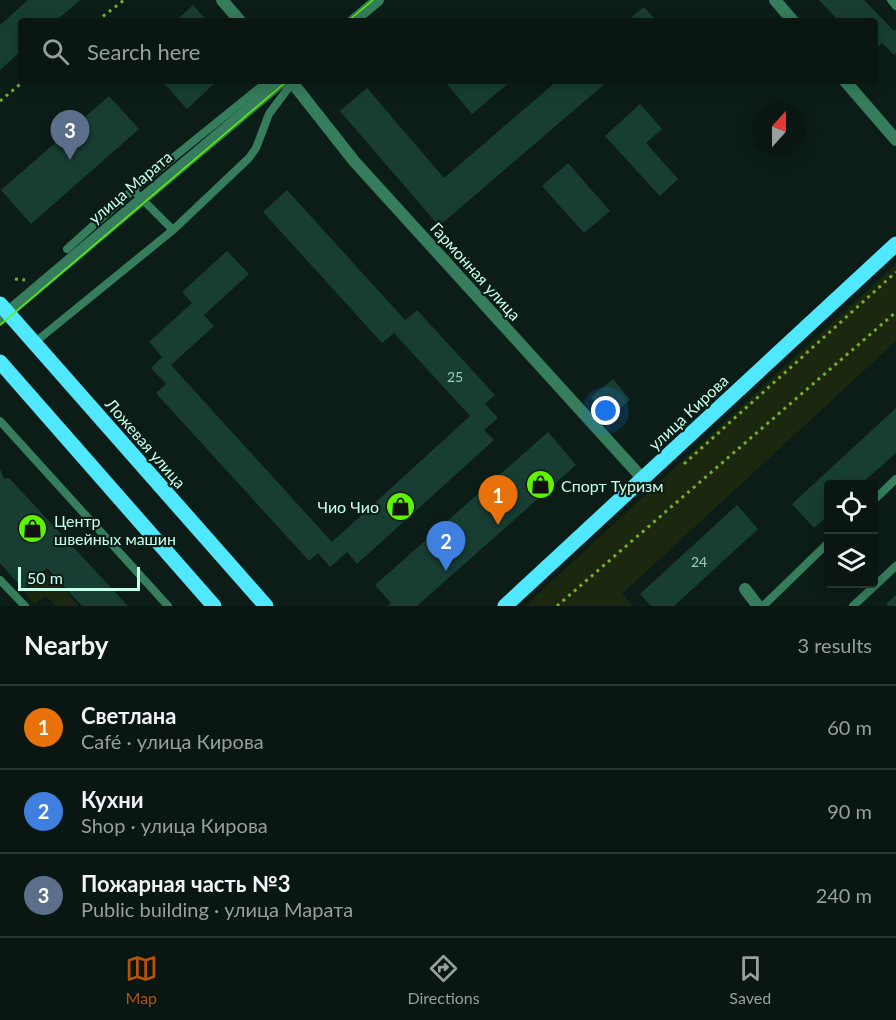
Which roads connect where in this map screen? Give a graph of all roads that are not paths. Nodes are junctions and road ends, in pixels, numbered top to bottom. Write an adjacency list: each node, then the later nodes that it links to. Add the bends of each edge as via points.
1 (222, 0): 6 (street)
2 (378, 0): 7 (street)
3 (775, 0): 8 (street)
4 (891, 0): 5 (lane)
5 (896, 6)
6 (237, 18)
7 (357, 18)
8 (790, 18)
9 (264, 84): 15 (lane)
10 (286, 84): 16 (street, улица Марата)
11 (287, 84): 17 (lane, via 249,158)
12 (290, 84): 24 (street, Гармонная улица)
13 (848, 84): 14 (street)
14 (896, 140)
15 (133, 190): 16 (lane); 19 (lane)
16 (142, 199): 17 (lane); 20 (street, улица Марата)
17 (173, 230): 21 (lane)
18 (896, 244): 24 (main road, улица Кирова)
19 (67, 249)
20 (2, 312): 21 (main road, Ложевая улица)
21 (34, 343): 34 (main road, Ложевая улица)
22 (2, 367): 33 (main road)
23 (0, 421): 32 (lane)
24 (643, 479): 35 (main road, улица Кирова)
25 (896, 479): 26 (lane)
26 (878, 495)
27 (824, 547): 36 (lane)
28 (896, 566): 37 (lane)
29 (0, 580): 31 (lane)
30 (745, 589): 36 (street)
31 (26, 606)
32 (168, 606)
33 (214, 606)
34 (266, 606)
35 (505, 606)
36 (761, 606)
37 (853, 606)

